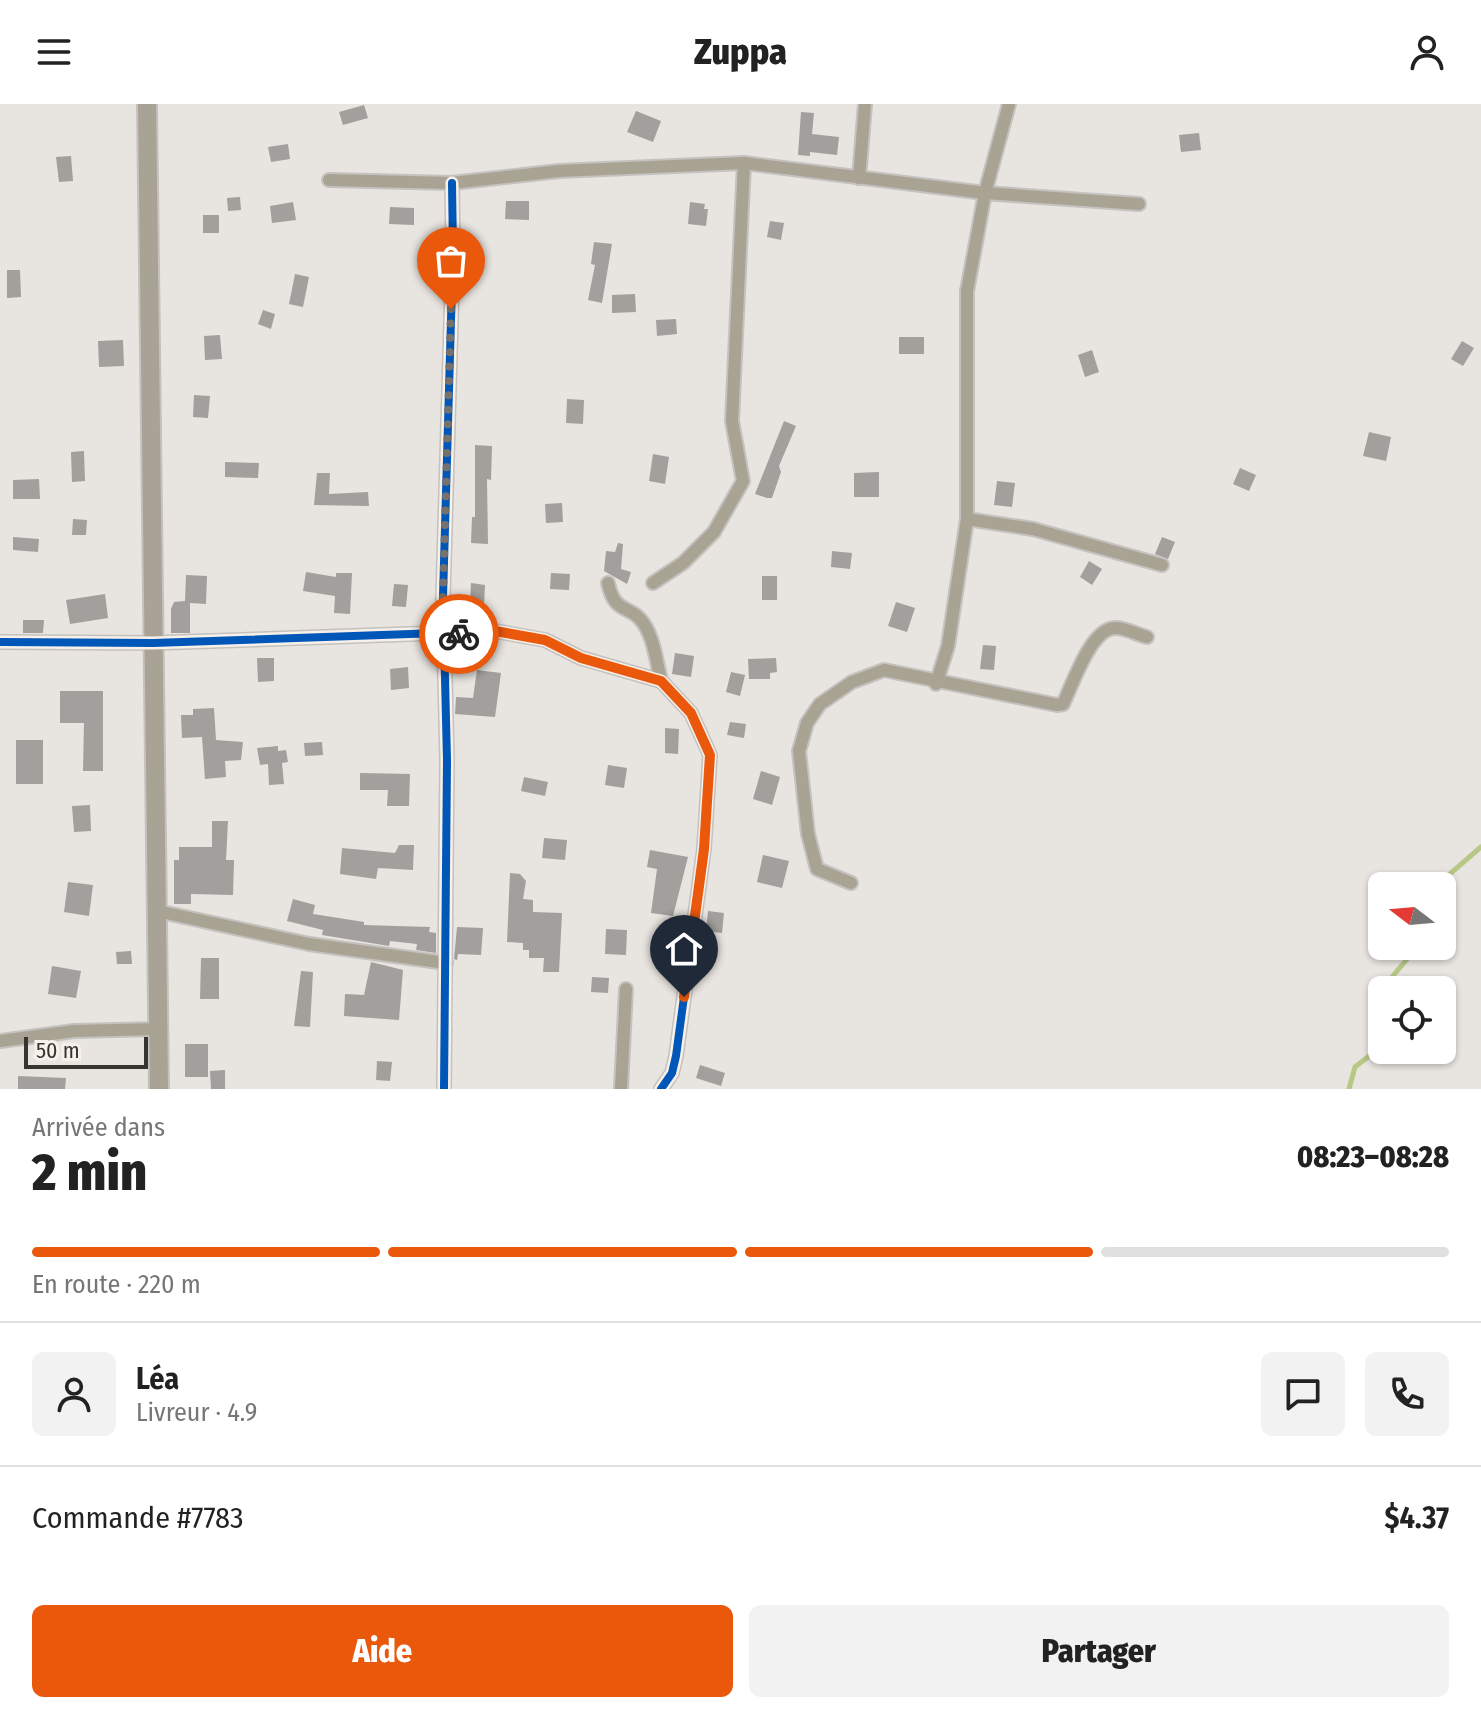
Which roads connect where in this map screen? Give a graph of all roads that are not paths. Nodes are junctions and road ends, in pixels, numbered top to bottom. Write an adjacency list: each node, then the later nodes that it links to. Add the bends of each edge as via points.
1 (147, 104): 17 (main road)
2 (865, 104): 5 (street)
3 (1009, 104): 8 (street)
4 (744, 163): 5 (street); 7 (street, via 559,171); 13 (street, via 732,421 743,481 714,532)
5 (859, 178): 8 (street)
6 (329, 180): 7 (street)
7 (452, 183): 14 (street)
8 (985, 193): 9 (street); 10 (street, via 967,291)
9 (1139, 204)
10 (967, 519): 11 (street, via 1033,529); 19 (street, via 948,646)
11 (1162, 565)
12 (608, 583): 18 (street, via 612,601 647,627)
13 (653, 583)
14 (446, 635): 17 (street); 18 (street, via 495,631 532,637 581,658); 22 (street)
15 (1147, 637): 19 (street, via 1116,628 1102,631 1063,704)
16 (0, 642): 17 (street)
17 (153, 643): 21 (main road)
18 (661, 681): 29 (street, via 691,713 710,755 704,849 676,1056)
19 (936, 684): 20 (street, via 884,670 852,682 820,704 807,723 799,751 817,869)
20 (851, 883)
21 (157, 911): 22 (street, via 309,944); 24 (main road)
22 (446, 963): 27 (street)
23 (626, 989): 28 (street)
24 (158, 1029): 25 (street, via 74,1031); 26 (main road)
25 (0, 1041)
26 (159, 1089)
27 (444, 1089)
28 (621, 1089)
29 (661, 1089)

